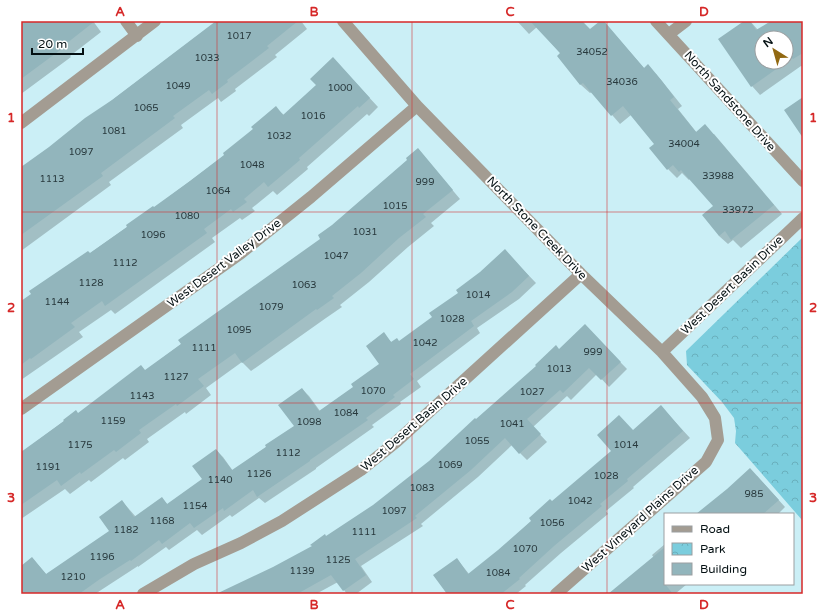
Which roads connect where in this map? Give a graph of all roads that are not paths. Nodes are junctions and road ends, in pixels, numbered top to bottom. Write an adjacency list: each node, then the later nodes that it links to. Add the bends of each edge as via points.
1 (126, 21): 7 (street)
2 (155, 21): 7 (street)
3 (343, 21): 8 (street, North Stone Creek Drive)
4 (656, 21): 6 (street, North Sandstone Drive)
5 (686, 21): 6 (street)
6 (669, 34): 10 (street, North Sandstone Drive)
7 (137, 36): 9 (street)
8 (417, 106): 12 (street, North Stone Creek Drive); 14 (street, West Desert Valley Drive, via 241,253)
9 (21, 123)
10 (803, 181)
11 (803, 218): 13 (street, West Desert Basin Drive)
12 (582, 274): 13 (street, North Stone Creek Drive); 16 (street, West Desert Basin Drive, via 396,442 361,470 282,521 194,564)
13 (662, 352): 15 (street, North Stone Creek Drive, via 702,397 715,418)
14 (21, 409)
15 (718, 440): 17 (street, West Vineyard Plains Drive, via 706,462)
16 (144, 594)
17 (556, 594)

